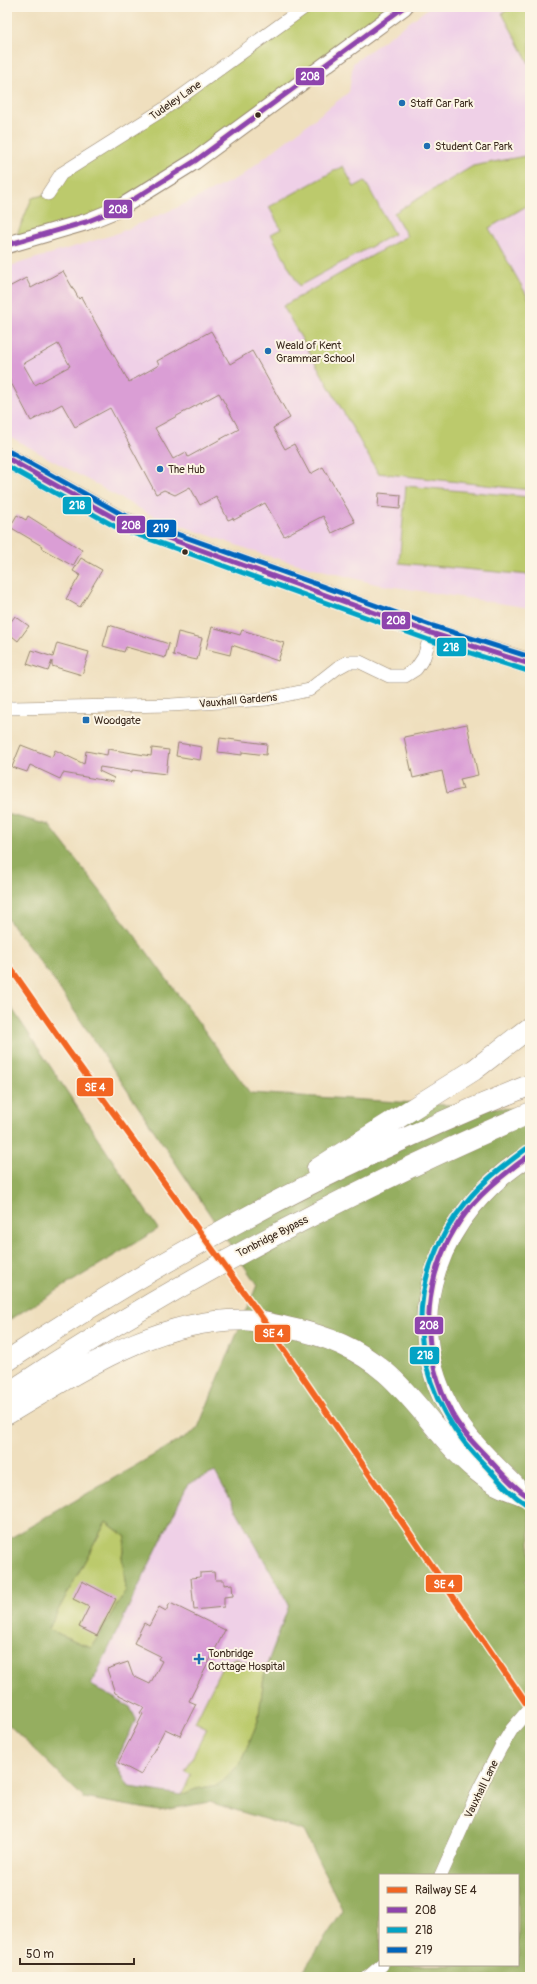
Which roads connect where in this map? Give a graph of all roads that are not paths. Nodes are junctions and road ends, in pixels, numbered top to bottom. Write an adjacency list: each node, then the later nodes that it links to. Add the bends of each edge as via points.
1 (305, 7): 3 (street, Tudeley Lane, via 164,109 61,174)
2 (404, 7): 4 (street, via 195,161 118,209 86,222)
3 (48, 194)
4 (7, 244)
5 (7, 458): 6 (main road, via 118,520)
6 (431, 633): 7 (main road); 8 (street, Vauxhall Gardens, via 424,657 416,669 405,676 389,676 360,662 348,662 309,690 267,699 171,705 12,708)
7 (530, 664)
8 (7, 706)
9 (530, 1027): 13 (highway, via 474,1070 296,1182)
10 (530, 1085): 13 (highway, via 450,1118)
11 (530, 1113): 15 (highway, Tonbridge Bypass, via 460,1143 256,1243 68,1353)
12 (530, 1156): 17 (highway, via 484,1192 457,1225 441,1253 432,1281 428,1310 428,1338 432,1364 452,1414 468,1437)
13 (245, 1218): 14 (highway, via 165,1262)
14 (7, 1361)
15 (7, 1394)
16 (7, 1414): 17 (highway, via 70,1377 140,1341 198,1324 248,1320 312,1332 365,1357 386,1373 476,1470 496,1484)
17 (526, 1496)
18 (530, 1708): 19 (street, Vauxhall Lane, via 512,1729 480,1787)
19 (441, 1874)
20 (381, 1966): 21 (street)
21 (368, 1977)

